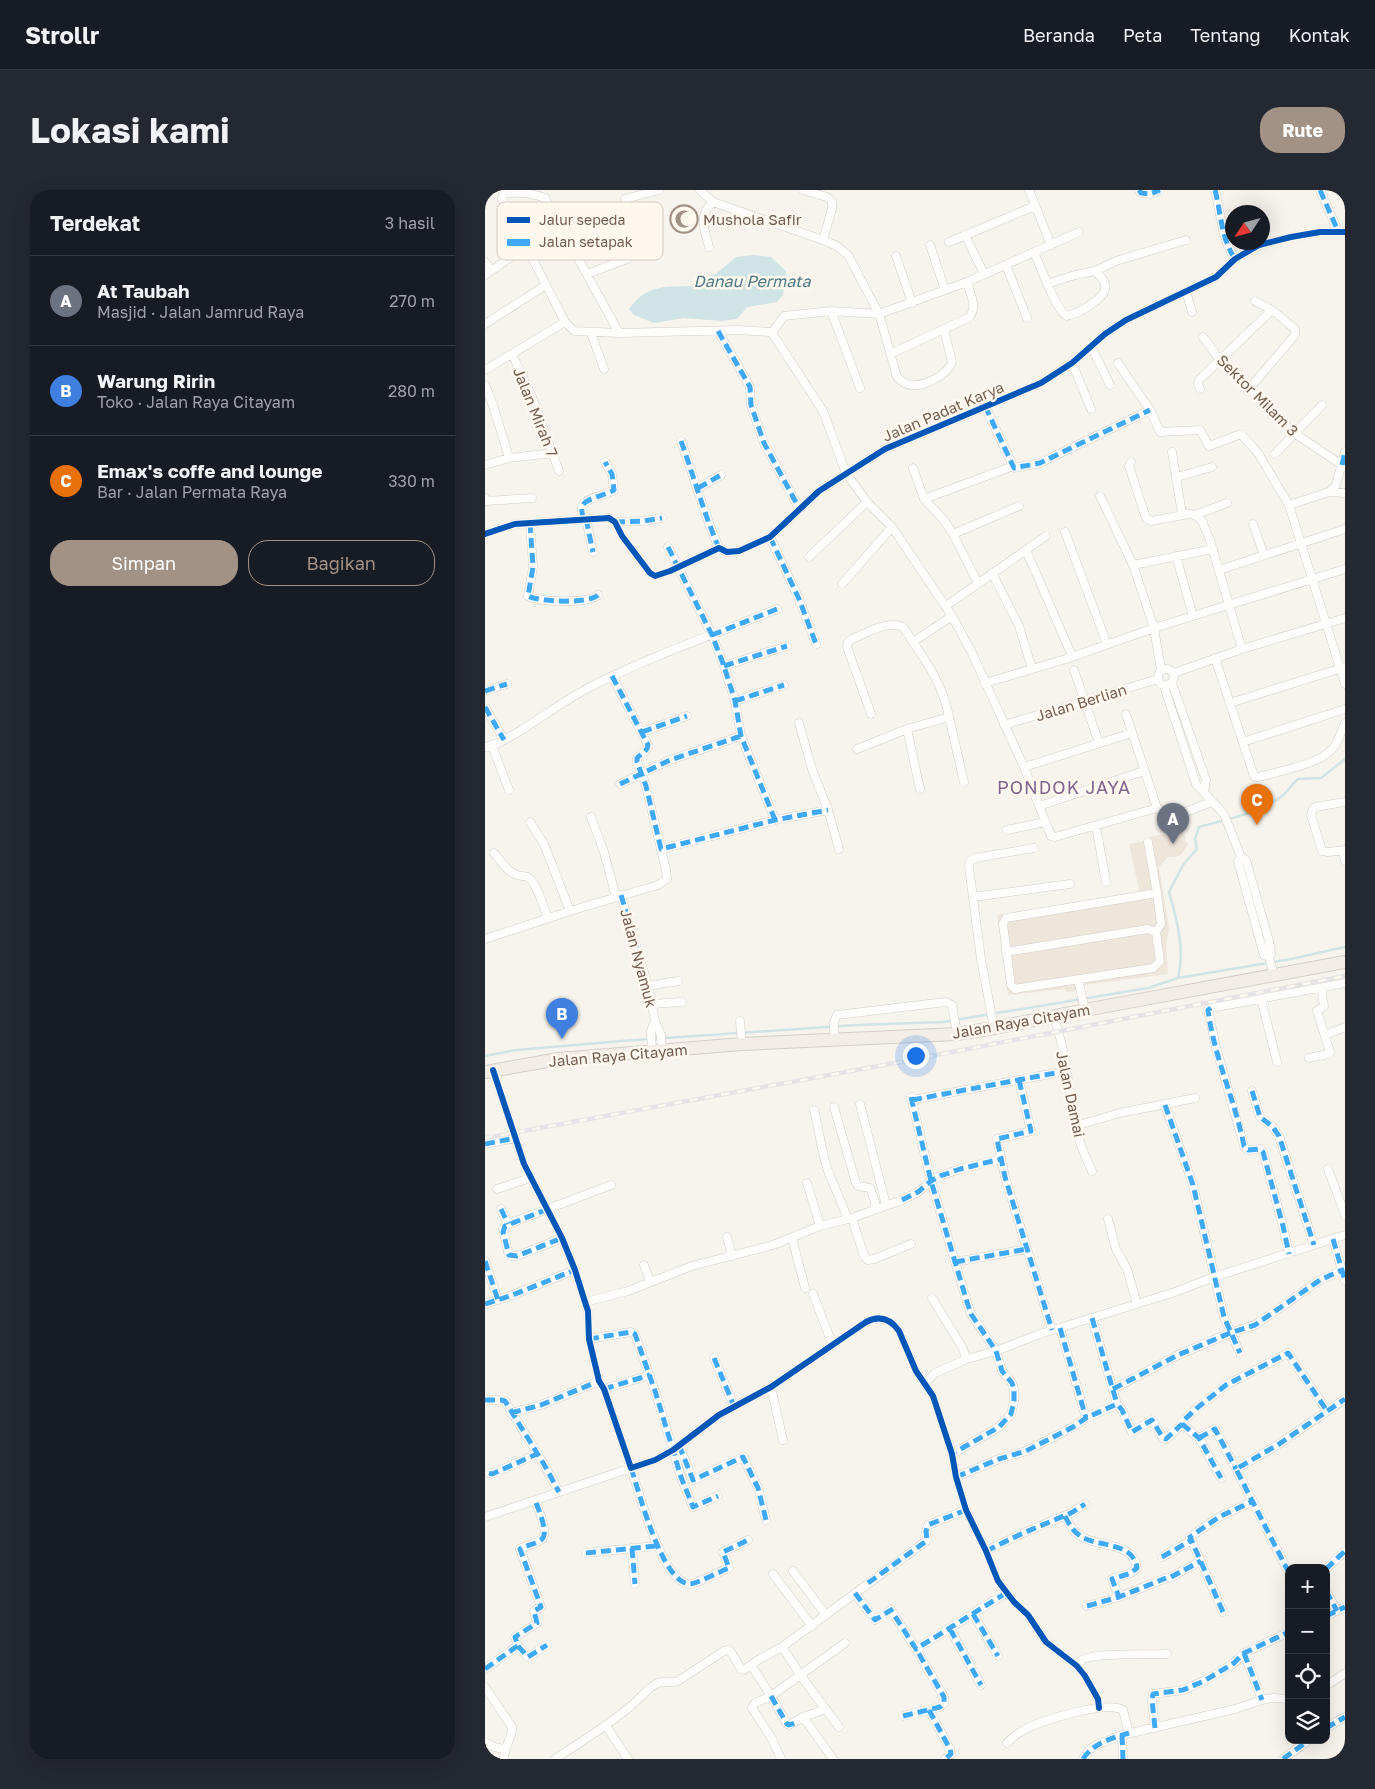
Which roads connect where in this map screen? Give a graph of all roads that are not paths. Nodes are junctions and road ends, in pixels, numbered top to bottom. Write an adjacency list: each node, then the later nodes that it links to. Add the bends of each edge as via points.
1 (659, 190): 11 (street)
2 (700, 190): 12 (street)
3 (803, 190): 17 (street, via 827,197 832,202)
4 (1029, 190): 13 (street)
5 (1139, 190): 6 (street, via 1151,194)
6 (1160, 190)
7 (1215, 190): 25 (street, via 1224,233)
8 (1320, 190): 15 (street)
9 (503, 192): 10 (street)
10 (546, 194)
11 (625, 199)
12 (713, 202): 17 (street); 22 (street, via 703,214)
13 (1035, 206): 16 (street); 21 (street)
14 (1079, 232): 21 (street)
15 (1341, 232): 25 (street, Jalan Padat Karya, via 1291,237 1259,245)
16 (965, 235): 19 (street); 35 (street)
17 (823, 240): 46 (street, via 848,255)
18 (1186, 240): 32 (street)
19 (949, 242)
20 (930, 245): 39 (street)
21 (1051, 245): 23 (street)
22 (709, 247)
23 (1034, 252): 31 (street); 37 (street)
24 (896, 256): 42 (street)
25 (1235, 259): 40 (street, Jalan Padat Karya, via 1216,278)
26 (507, 260): 33 (street)
27 (534, 260): 38 (street)
28 (580, 260): 34 (street)
29 (624, 260): 34 (street)
30 (485, 262): 33 (street)
31 (1006, 265): 35 (street); 47 (street)
32 (1095, 271): 37 (street); 37 (street, via 1105,285 1103,295 1067,316 1061,312)
33 (488, 273)
34 (587, 274): 53 (street)
35 (984, 274): 36 (street)
36 (967, 282): 39 (street); 50 (street, via 973,312)
37 (1047, 284)
38 (546, 285): 48 (street); 49 (street)
39 (945, 290): 42 (street)
40 (1186, 291): 45 (street); 56 (street, Jalan Padat Karya, via 1126,320)
41 (1255, 301): 43 (street)
42 (912, 303): 46 (street)
43 (1272, 310): 59 (street); 68 (street, via 1295,330 1295,335)
44 (831, 311): 46 (street); 54 (street, via 784,316); 66 (street)
45 (1192, 312)
46 (879, 314): 58 (street)
47 (1027, 318)
48 (565, 322): 52 (street, via 574,331); 57 (street)
49 (485, 324)
50 (944, 329): 58 (street); 58 (street, via 952,362 936,378 917,385 902,382 897,377)
51 (718, 331): 53 (street); 54 (street); 102 (street, via 749,387 751,405 764,443)
52 (591, 333): 53 (street); 62 (street)
53 (619, 333)
54 (772, 333): 88 (street, via 823,411)
55 (1203, 337): 59 (street, Sektor Milam 3)
56 (1091, 346): 60 (street, Jalan Padat Karya); 65 (street)
57 (512, 354): 63 (street); 77 (street, Jalan Mirah 7)
58 (890, 354)
59 (1220, 360): 67 (street, via 1199,380); 68 (street, Sektor Milam 3)
60 (1072, 363): 70 (street, Jalan Padat Karya, via 1041,383); 71 (street)
61 (1118, 363): 72 (street)
62 (604, 369)
63 (485, 370)
64 (485, 385): 79 (street)
65 (1110, 385)
66 (859, 388)
67 (1200, 389)
68 (1249, 389): 73 (street, Sektor Milam 3)
69 (1322, 404): 73 (street)
70 (985, 406): 72 (street, via 1013,468 1040,463); 88 (street, Jalan Padat Karya, via 885,449)
71 (1091, 408)
72 (1149, 410): 100 (street, via 1160,432 1200,430 1209,446 1241,434 1258,453)
73 (1294, 433): 78 (street); 83 (street, Sektor Milam 3)
74 (681, 441): 91 (street)
75 (1172, 452): 90 (street)
76 (1345, 452): 83 (street)
77 (553, 453): 79 (street); 87 (street, Jalan Mirah 7)
78 (1275, 454)
79 (509, 458): 82 (street)
80 (605, 462): 106 (street, via 612,474 614,490 586,501 582,506)
81 (1131, 462): 103 (street, via 1129,466 1146,518 1151,521)
82 (485, 465)
83 (1343, 466): 92 (street)
84 (1212, 467): 90 (street)
85 (913, 468): 96 (street)
86 (1008, 468): 96 (street)
87 (559, 471)
88 (846, 473): 98 (street); 102 (street, Jalan Padat Karya)
89 (721, 474): 91 (street)
90 (1177, 477): 103 (street)
91 (698, 488): 119 (street)
92 (1329, 492): 93 (street); 100 (street)
93 (1345, 493)
94 (1100, 496): 126 (street)
95 (532, 498): 97 (street)
96 (924, 499): 114 (street)
97 (486, 502)
98 (867, 502): 110 (street); 125 (street)
99 (1227, 503): 104 (street)
100 (1289, 505): 117 (street)
101 (1019, 506): 114 (street)
102 (799, 508): 116 (street, Jalan Padat Karya)
103 (1182, 514): 104 (street)
104 (1195, 514): 120 (street, via 1205,526)
105 (661, 518): 107 (street)
106 (584, 519): 107 (street, via 604,518); 108 (street); 122 (street)
107 (615, 522): 127 (street, Jalan Padat Karya, via 655,576)
108 (530, 523): 113 (street, via 515,524); 134 (street, via 533,567 528,596 575,601)
109 (1253, 524): 123 (street)
110 (892, 527): 133 (street); 136 (street)
111 (1345, 529): 117 (street)
112 (1065, 532): 146 (street)
113 (485, 534)
114 (953, 534): 132 (street)
115 (1046, 536): 121 (street)
116 (770, 537): 119 (street, Jalan Padat Karya, via 739,551 727,552); 145 (street)
117 (1301, 542): 123 (street); 131 (street)
118 (667, 547): 127 (street)
119 (719, 548): 127 (street, Jalan Padat Karya)
120 (1213, 549): 124 (street); 129 (street)
121 (1026, 550): 130 (street); 149 (street)
122 (593, 552)
123 (1264, 555): 129 (street)
124 (1176, 556): 126 (street); 139 (street)
125 (809, 558)
126 (1133, 565): 142 (street)
127 (678, 568): 143 (street)
128 (1345, 569): 131 (street)
129 (1219, 570): 135 (street)
130 (992, 573): 132 (street); 153 (street, via 1019,626)
131 (1312, 579): 135 (street); 141 (street)
132 (978, 583): 136 (street)
133 (842, 584)
134 (598, 595)
135 (1229, 604): 139 (street); 148 (street)
136 (946, 606): 138 (street)
137 (777, 609): 143 (street)
138 (952, 616): 144 (street); 159 (street)
139 (1193, 616): 142 (street)
140 (1345, 618): 141 (street)
141 (1326, 624): 148 (street); 152 (street)
142 (1154, 628): 146 (street); 155 (street)
143 (712, 635): 151 (street); 157 (street)
144 (913, 642): 170 (street, via 903,627 894,624 848,642); 173 (street, via 943,690)
145 (816, 644)
146 (1107, 644): 149 (street)
147 (787, 646): 151 (street)
148 (1242, 649): 150 (street)
149 (1072, 656): 153 (street)
150 (1215, 658): 156 (street); 167 (street)
151 (724, 666): 165 (street)
152 (1343, 668): 162 (street); 167 (street)
153 (1032, 669): 159 (street)
154 (1074, 670): 166 (street)
155 (1161, 670): 156 (street, via 1168,669); 158 (street)
156 (1173, 673): 161 (street, via 1175,676)
157 (612, 676): 178 (street); 181 (street)
158 (1158, 679): 161 (street, via 1159,683); 166 (street, Jalan Berlian)
159 (985, 683): 176 (street)
160 (507, 684): 164 (street)
161 (1168, 684): 193 (street, via 1206,780 1204,792)
162 (1345, 684)
163 (784, 685): 165 (street)
164 (485, 691)
165 (735, 702): 180 (street)
166 (1085, 702): 176 (street, Jalan Berlian); 183 (street)
167 (1230, 703): 182 (street)
168 (485, 708): 181 (street)
169 (1345, 709): 182 (street)
170 (871, 714)
171 (1126, 714): 179 (street)
172 (687, 716): 178 (street)
173 (949, 717): 177 (street); 189 (street)
174 (799, 723): 197 (street, via 814,776)
175 (1345, 723): 182 (street, via 1335,746 1328,753 1257,777 1252,772)
176 (1004, 725): 186 (street)
177 (907, 729): 185 (street); 191 (street)
178 (642, 732): 188 (street, via 647,745 637,758)
179 (1132, 733): 183 (street); 187 (street)
180 (741, 736): 188 (street); 199 (street)
181 (504, 740): 184 (street)
182 (1243, 742)
183 (1099, 744): 186 (street)
184 (488, 746): 192 (street)
185 (857, 749)
186 (1024, 767): 195 (street)
187 (1144, 771): 195 (street); 196 (street)
188 (642, 773): 190 (street); 205 (street)
189 (964, 782)
190 (620, 784)
191 (919, 789)
192 (509, 790)
193 (1211, 802): 196 (street, via 1176,816 1168,816); 222 (street, via 1224,814 1241,857 1248,865 1269,941)
194 (1345, 802): 208 (street, via 1315,807 1311,811 1322,851)
195 (1039, 806): 201 (street)
196 (1157, 808): 202 (street)
197 (828, 810): 199 (street); 207 (street)
198 (591, 817): 214 (street, Jalan Nyamuk)
199 (775, 820): 205 (street)
200 (530, 822): 216 (street, via 544,844)
201 (1045, 822): 202 (street, via 1051,836 1055,837); 203 (street)
202 (1096, 826): 211 (street)
203 (1007, 830)
204 (1148, 842): 213 (street)
205 (661, 848): 214 (street, via 667,879 658,885)
206 (1034, 848): 215 (street, via 970,861)
207 (839, 849)
208 (1344, 851): 210 (street)
209 (494, 853): 217 (street, via 511,872 530,878)
210 (1345, 861)
211 (1106, 882)
212 (1070, 884): 215 (street)
213 (1157, 893): 218 (street, via 1161,924); 220 (street, via 1009,916 1003,924)
214 (619, 896): 216 (street); 226 (street, Jalan Nyamuk)
215 (973, 897): 235 (street)
216 (569, 911): 217 (street)
217 (548, 918): 219 (street)
218 (1156, 932): 220 (street, via 1148,929); 224 (street, via 1160,961 1153,968)
219 (485, 938)
220 (1007, 952): 224 (street, via 1010,980 1015,989)
221 (1345, 962): 222 (main road, Jalan Raya Citayam)
222 (1273, 973): 231 (main road, Jalan Raya Citayam)
223 (678, 981): 226 (street)
224 (1079, 983): 231 (street)
225 (1345, 983): 227 (street)
226 (648, 986): 230 (street, Jalan Nyamuk)
227 (1321, 988): 228 (street); 239 (street, via 1324,1006 1317,1011)
228 (1261, 999): 243 (street); 281 (street, via 1208,1010 1244,1146 1248,1150 1260,1149 1263,1152)
229 (681, 1002): 230 (street)
230 (651, 1004): 233 (street, Jalan Nyamuk)
231 (1084, 1006): 232 (main road, Jalan Raya Citayam)
232 (1053, 1016): 235 (main road, Jalan Raya Citayam); 245 (street, Jalan Damai)
233 (655, 1021): 241 (street, Jalan Nyamuk, via 651,1034); 241 (street, Jalan Nyamuk, via 661,1035)
234 (741, 1024): 240 (street)
235 (993, 1024): 237 (main road, Jalan Raya Citayam)
236 (1343, 1028): 239 (street)
237 (956, 1029): 238 (main road, Jalan Raya Citayam); 238 (street, via 952,1004 946,1002 840,1014 835,1017)
238 (834, 1031): 240 (main road, Jalan Raya Citayam)
239 (1325, 1034): 242 (street, via 1330,1053)
240 (742, 1041): 241 (main road, Jalan Raya Citayam)
241 (657, 1048): 244 (main road, Jalan Raya Citayam)
242 (1309, 1058)
243 (1277, 1062)
244 (489, 1071): 254 (street)
245 (1066, 1071): 246 (street); 253 (street, Jalan Damai)
246 (1019, 1080): 256 (street, via 1031,1131 997,1139); 260 (street, via 912,1098)
247 (1252, 1091): 279 (street, via 1260,1117 1279,1136)
248 (1195, 1098): 250 (street)
249 (860, 1104): 264 (street)
250 (1165, 1105): 253 (street); 288 (street, via 1193,1185)
251 (835, 1107): 266 (street, via 856,1183 870,1188)
252 (815, 1110): 269 (street, via 825,1161)
253 (1075, 1126): 258 (street, Jalan Damai)
254 (516, 1138): 255 (street); 259 (street)
255 (485, 1144)
256 (1001, 1159): 260 (street, via 960,1169); 280 (street)
257 (1328, 1169): 268 (street)
258 (1092, 1171)
259 (530, 1178): 263 (street); 265 (street)
260 (931, 1181): 264 (street, via 902,1200); 284 (street)
261 (807, 1183): 272 (street)
262 (611, 1185): 265 (street)
263 (497, 1189)
264 (886, 1205): 266 (street)
265 (548, 1209): 271 (street); 275 (street)
266 (874, 1209): 269 (street)
267 (501, 1210): 271 (street)
268 (1345, 1215)
269 (849, 1218): 272 (street); 278 (street, via 868,1260)
270 (1108, 1219): 297 (street)
271 (508, 1224): 275 (street, via 503,1232 511,1256)
272 (820, 1226): 276 (street)
273 (1345, 1235): 277 (street)
274 (727, 1237): 282 (street)
275 (562, 1238): 286 (street)
276 (792, 1238): 282 (street); 291 (street)
277 (1333, 1239): 279 (street); 287 (street)
278 (911, 1244)
279 (1315, 1245): 281 (street)
280 (1027, 1249): 284 (street); 299 (street)
281 (1289, 1254): 288 (street)
282 (732, 1256): 290 (street)
283 (485, 1262): 294 (street)
284 (955, 1262): 303 (street, via 971,1314)
285 (644, 1264): 290 (street)
286 (575, 1270): 294 (street); 295 (street)
287 (1342, 1270): 289 (street); 300 (street, via 1319,1280 1255,1325)
288 (1215, 1278): 297 (street); 300 (street)
289 (1345, 1281)
290 (650, 1282): 295 (street)
291 (805, 1288)
292 (813, 1294): 302 (street)
293 (932, 1298): 306 (street)
294 (498, 1300): 296 (street)
295 (585, 1302): 301 (street)
296 (485, 1304)
297 (1137, 1304): 298 (street)
298 (1092, 1318): 299 (street); 312 (street)
299 (1056, 1329): 303 (street); 319 (street)
300 (1231, 1333): 304 (street); 312 (street, via 1178,1355)
301 (589, 1339): 307 (street, via 631,1332 638,1340); 308 (street)
302 (833, 1346): 309 (street, via 866,1322 884,1318 899,1331); 310 (street)
303 (992, 1352): 306 (street); 325 (street, via 1014,1389 1011,1414 999,1427)
304 (1239, 1353)
305 (714, 1358): 316 (street)
306 (967, 1359): 309 (street, via 935,1373)
307 (649, 1375): 311 (street); 323 (street)
308 (599, 1381): 311 (street); 318 (street)
309 (925, 1383): 325 (street, via 936,1404)
310 (771, 1386): 316 (street); 322 (street)
311 (604, 1389): 326 (street)
312 (1113, 1389): 315 (street)
313 (1345, 1399): 317 (street)
314 (485, 1400): 318 (street, via 503,1400)
315 (1117, 1404): 319 (street); 320 (street, via 1132,1432 1152,1420 1166,1439)
316 (734, 1406): 323 (street)
317 (1327, 1411): 320 (street, via 1288,1353 1226,1385); 327 (street)
318 (511, 1412): 324 (street)
319 (1086, 1418): 329 (street, via 1026,1451)
320 (1182, 1424): 321 (street)
321 (1199, 1438): 327 (street, via 1215,1429); 330 (street)
322 (783, 1440)
323 (676, 1447): 326 (street, via 655,1460); 332 (street, via 681,1477 694,1509); 339 (street, via 693,1480 743,1457 758,1488)
324 (537, 1454): 328 (street); 331 (street)
325 (952, 1454): 329 (street)
326 (631, 1468): 331 (street); 342 (street)
327 (1237, 1468): 334 (street)
328 (489, 1473)
329 (956, 1477): 336 (street)
330 (1221, 1478)
331 (559, 1492): 333 (street)
332 (718, 1496)
333 (535, 1500): 338 (street); 370 (street, via 545,1528 544,1536 520,1549 541,1607 534,1611 537,1623 515,1637)
334 (1253, 1501): 341 (street, via 1219,1517 1198,1531); 349 (street)
335 (1085, 1504): 337 (street)
336 (966, 1510): 344 (street); 355 (street, via 928,1526 925,1542)
337 (1065, 1516): 344 (street); 356 (street, via 1079,1536 1132,1555 1137,1568 1113,1579)
338 (485, 1517)
339 (766, 1520)
340 (748, 1540): 342 (street, via 723,1552 729,1568 692,1585 673,1575)
341 (1190, 1541): 347 (street); 348 (street)
342 (656, 1546): 343 (street)
343 (632, 1548): 346 (street); 353 (street)
344 (986, 1551): 354 (street, via 994,1574)
345 (1345, 1551): 350 (street)
346 (586, 1553)
347 (1163, 1557)
348 (1201, 1561): 356 (street, via 1169,1578); 361 (street)
349 (1285, 1565)
350 (1330, 1565)
351 (793, 1571): 364 (street)
352 (773, 1574): 365 (street)
353 (635, 1584)
354 (1006, 1592): 362 (street); 377 (street, via 1028,1615 1046,1642)
355 (855, 1593): 364 (street); 372 (street, via 877,1623 891,1610)
356 (1119, 1597): 358 (street)
357 (1330, 1598): 360 (street)
358 (1087, 1606)
359 (1345, 1608): 360 (street)
360 (1337, 1611): 363 (street)
361 (1223, 1612)
362 (973, 1614): 366 (street); 375 (street)
363 (1330, 1614)
364 (826, 1615): 365 (street)
365 (812, 1626): 371 (street)
366 (950, 1628): 372 (street); 382 (street)
367 (1285, 1634): 373 (street)
368 (845, 1643): 380 (street)
369 (547, 1645): 370 (street, via 528,1657)
370 (518, 1646): 378 (street)
371 (782, 1647): 376 (street); 380 (street)
372 (916, 1650): 389 (street, via 944,1697 940,1707)
373 (1244, 1653): 386 (street); 396 (street, via 1204,1681 1183,1690 1153,1694)
374 (1167, 1654): 377 (street, via 1105,1655 1085,1658)
375 (998, 1656)
376 (751, 1665): 384 (street); 394 (street, via 742,1670 731,1652 724,1651 678,1681 656,1684)
377 (1077, 1666): 387 (street, via 1092,1685)
378 (485, 1669)
379 (1345, 1674): 381 (street)
380 (801, 1676): 384 (street); 388 (street)
381 (1330, 1683)
382 (981, 1685)
383 (485, 1687): 401 (street, via 512,1727)
384 (771, 1696): 392 (street, via 787,1724); 405 (street, via 755,1703 752,1708)
385 (1285, 1699): 386 (street)
386 (1262, 1700): 396 (street)
387 (1099, 1708): 397 (street, via 1123,1710); 399 (street, via 1079,1711 1021,1731)
388 (826, 1709): 392 (street); 395 (street)
389 (929, 1710): 390 (street); 407 (street, via 950,1749 951,1754)
390 (903, 1716)
391 (1345, 1716): 393 (street)
392 (803, 1717): 406 (street)
393 (1330, 1725)
394 (606, 1726): 403 (street); 404 (street)
395 (839, 1727)
396 (1155, 1728): 397 (street)
397 (1126, 1734): 408 (street, via 1099,1744); 409 (street)
398 (485, 1742): 401 (street)
399 (1007, 1743)
400 (1304, 1744): 410 (street)
401 (505, 1749): 402 (street)
402 (504, 1759)
403 (555, 1759)
404 (628, 1759)
405 (781, 1759)
406 (833, 1759)
407 (945, 1759)
408 (1083, 1759)
409 (1123, 1759)
410 (1283, 1759)

